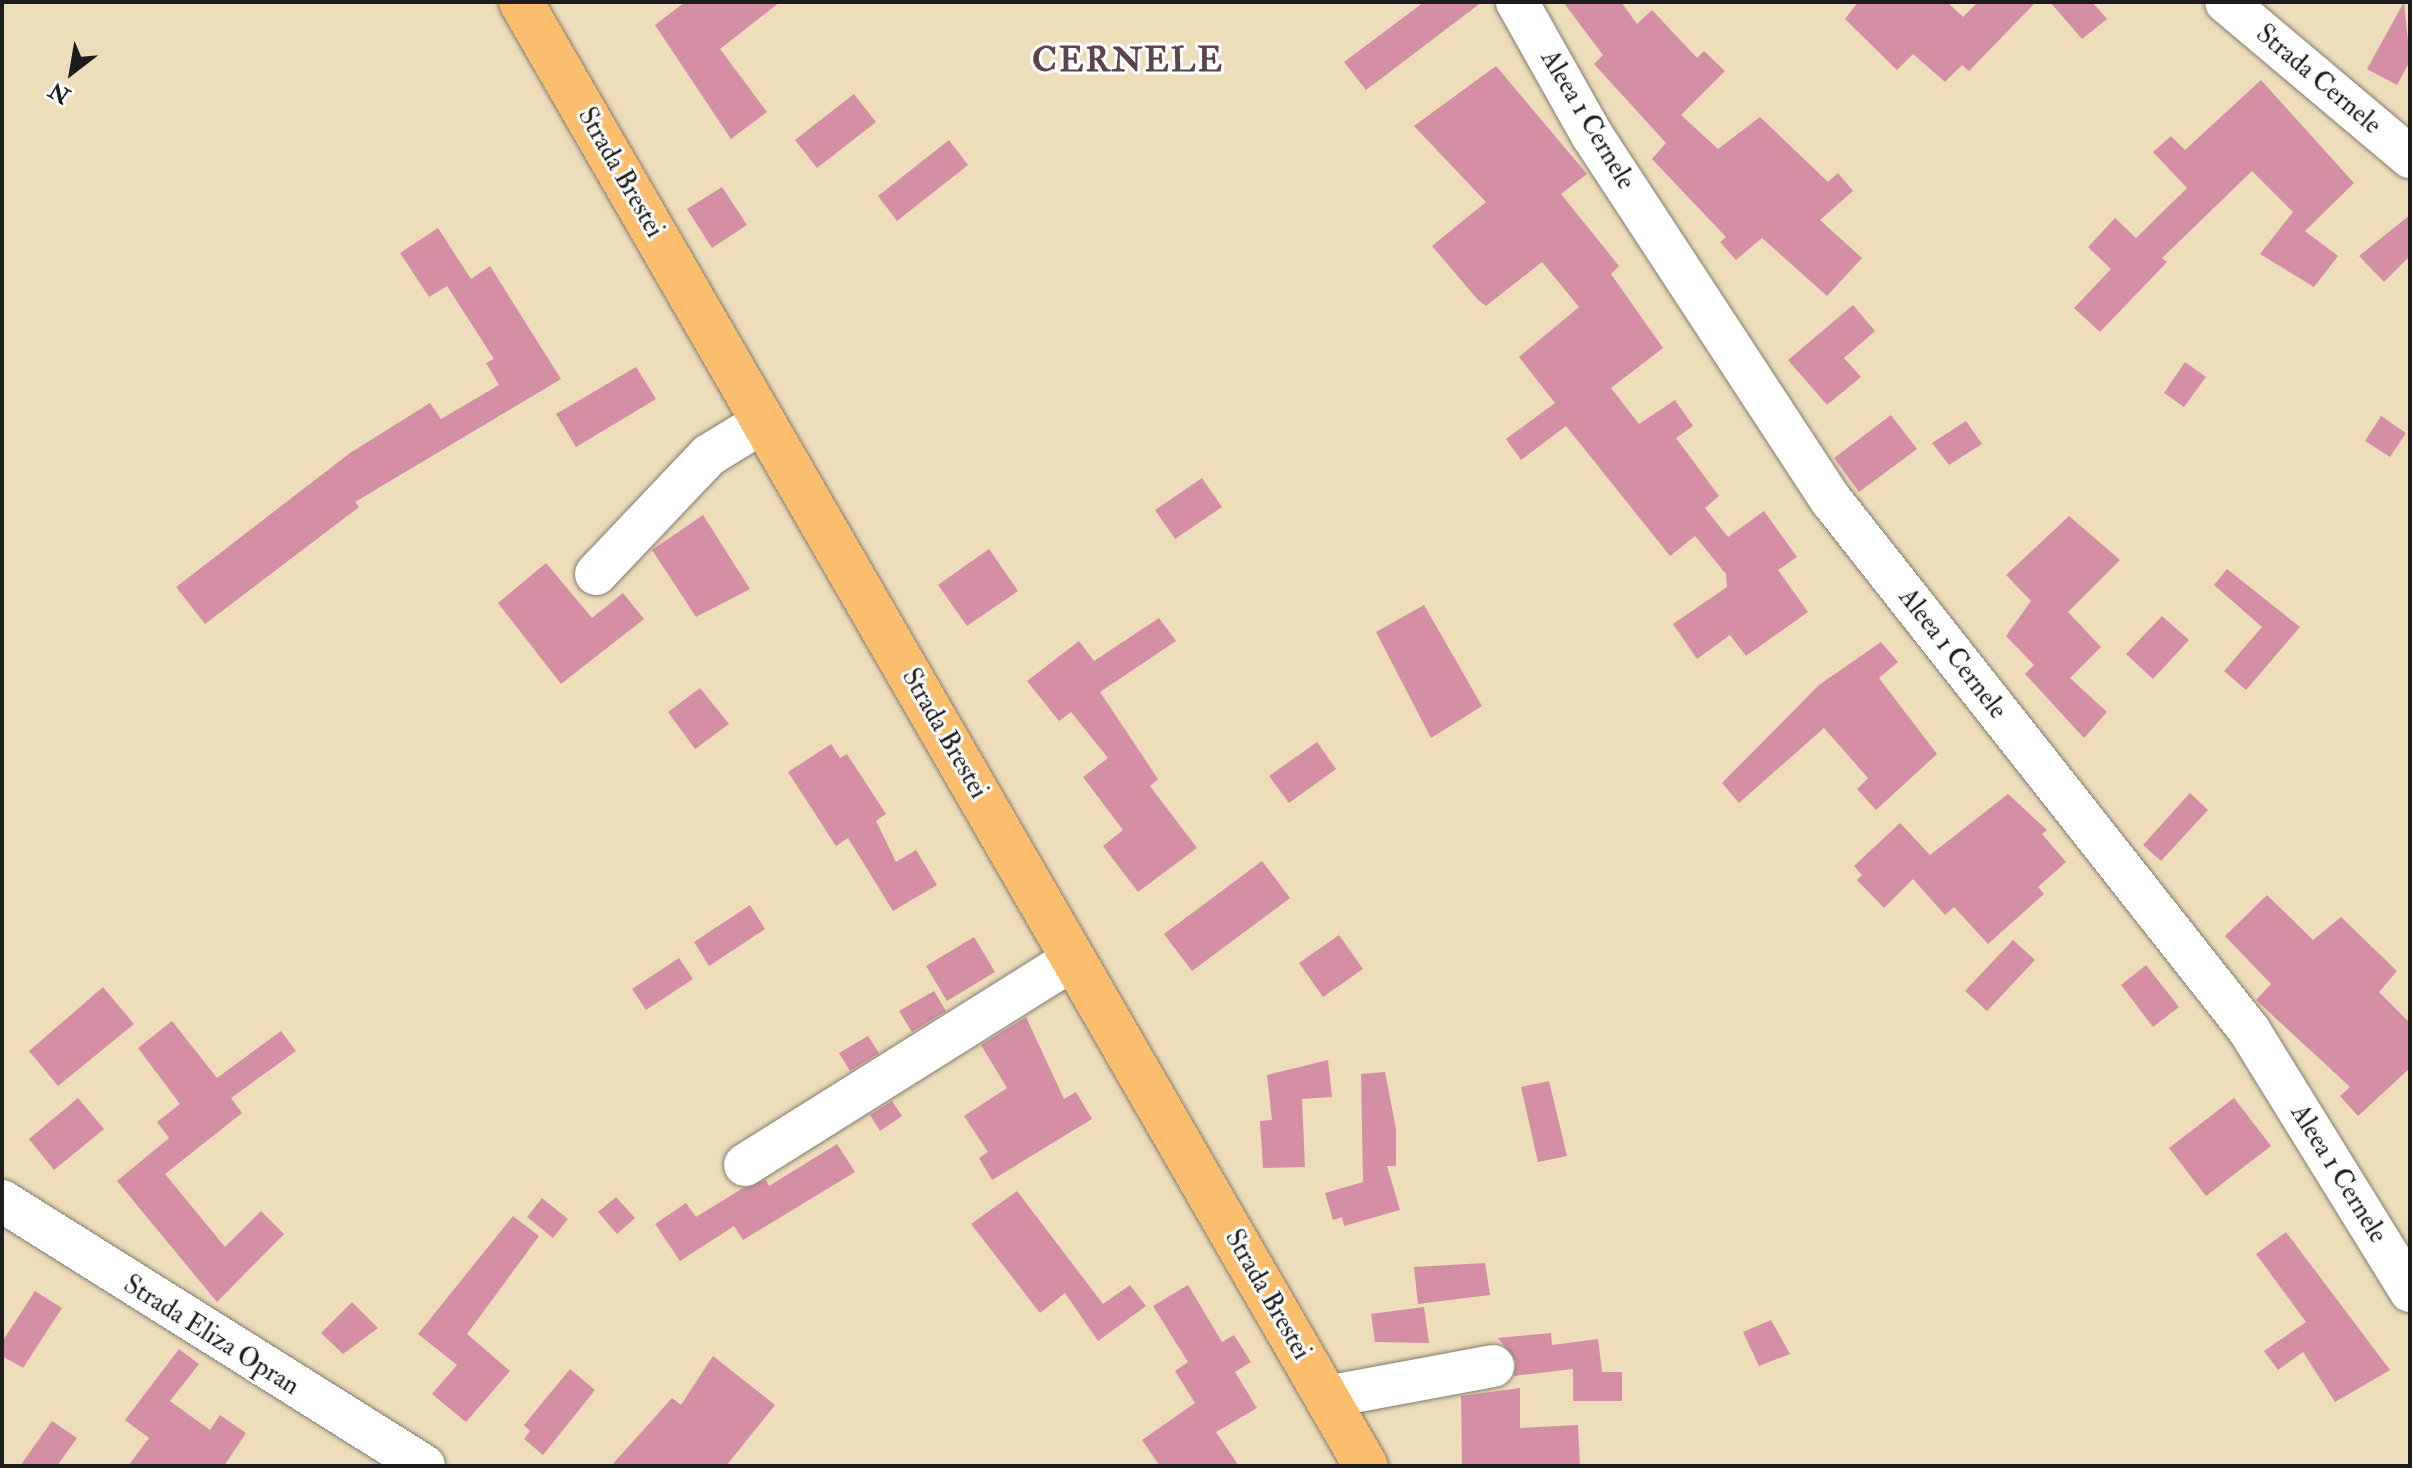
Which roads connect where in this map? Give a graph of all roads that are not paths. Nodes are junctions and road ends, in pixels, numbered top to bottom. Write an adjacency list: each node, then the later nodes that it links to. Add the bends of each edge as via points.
1 (521, 2): 5 (main road, Strada Brestei)
2 (1517, 2): 10 (street, Aleea 1 Cernele, via 1592,135 1831,500 2249,1030)
3 (2226, 2): 4 (street, Strada Cernele)
4 (2410, 157)
5 (763, 422): 6 (street, via 709,455); 7 (main road, Strada Brestei)
6 (596, 574)
7 (1074, 959): 8 (street); 12 (main road, Strada Brestei)
8 (745, 1165)
9 (2, 1201): 13 (street, Strada Eliza Opran)
10 (2410, 1291)
11 (1493, 1366): 12 (street)
12 (1326, 1397): 14 (main road, Strada Brestei)
13 (424, 1466)
14 (1366, 1466)

